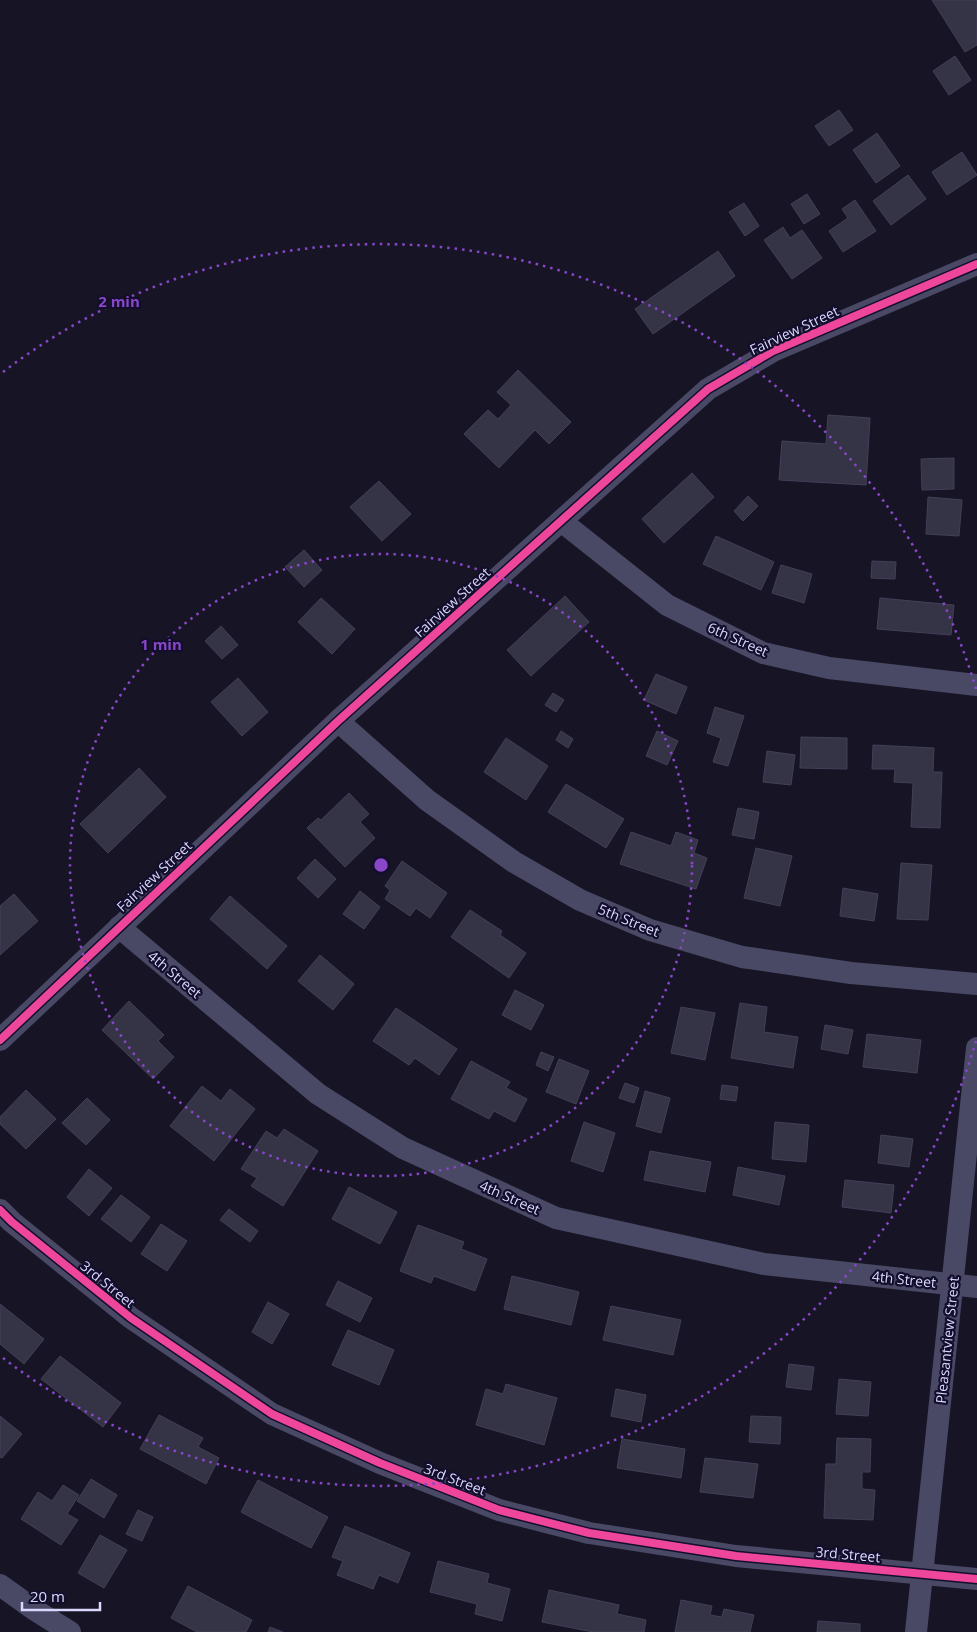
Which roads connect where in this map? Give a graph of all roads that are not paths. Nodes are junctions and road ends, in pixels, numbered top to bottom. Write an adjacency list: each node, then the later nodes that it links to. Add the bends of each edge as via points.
1 (977, 264): 2 (street, Fairview Street, via 773,351 708,389)
2 (561, 521): 3 (street, 6th Street, via 667,605 763,652 829,668); 4 (street, Fairview Street)
3 (977, 685)
4 (338, 721): 5 (street, Fairview Street); 6 (street, 5th Street, via 428,800 514,862 580,900 650,930 742,956 852,973)
5 (119, 927): 7 (street, Fairview Street); 10 (street, 4th Street, via 318,1094 403,1148 556,1218 764,1264)
6 (977, 984)
7 (0, 1040)
8 (977, 1048): 10 (street, Pleasantview Street)
9 (0, 1210): 12 (street, 3rd Street, via 131,1318 272,1414 499,1510 589,1532 736,1556)
10 (953, 1285): 11 (street, 4th Street); 12 (street, Pleasantview Street)
11 (977, 1287)
12 (922, 1573): 13 (street, 3rd Street); 16 (street, Pleasantview Street)
13 (977, 1579)
14 (0, 1585): 15 (street)
15 (70, 1632)
16 (916, 1632)

